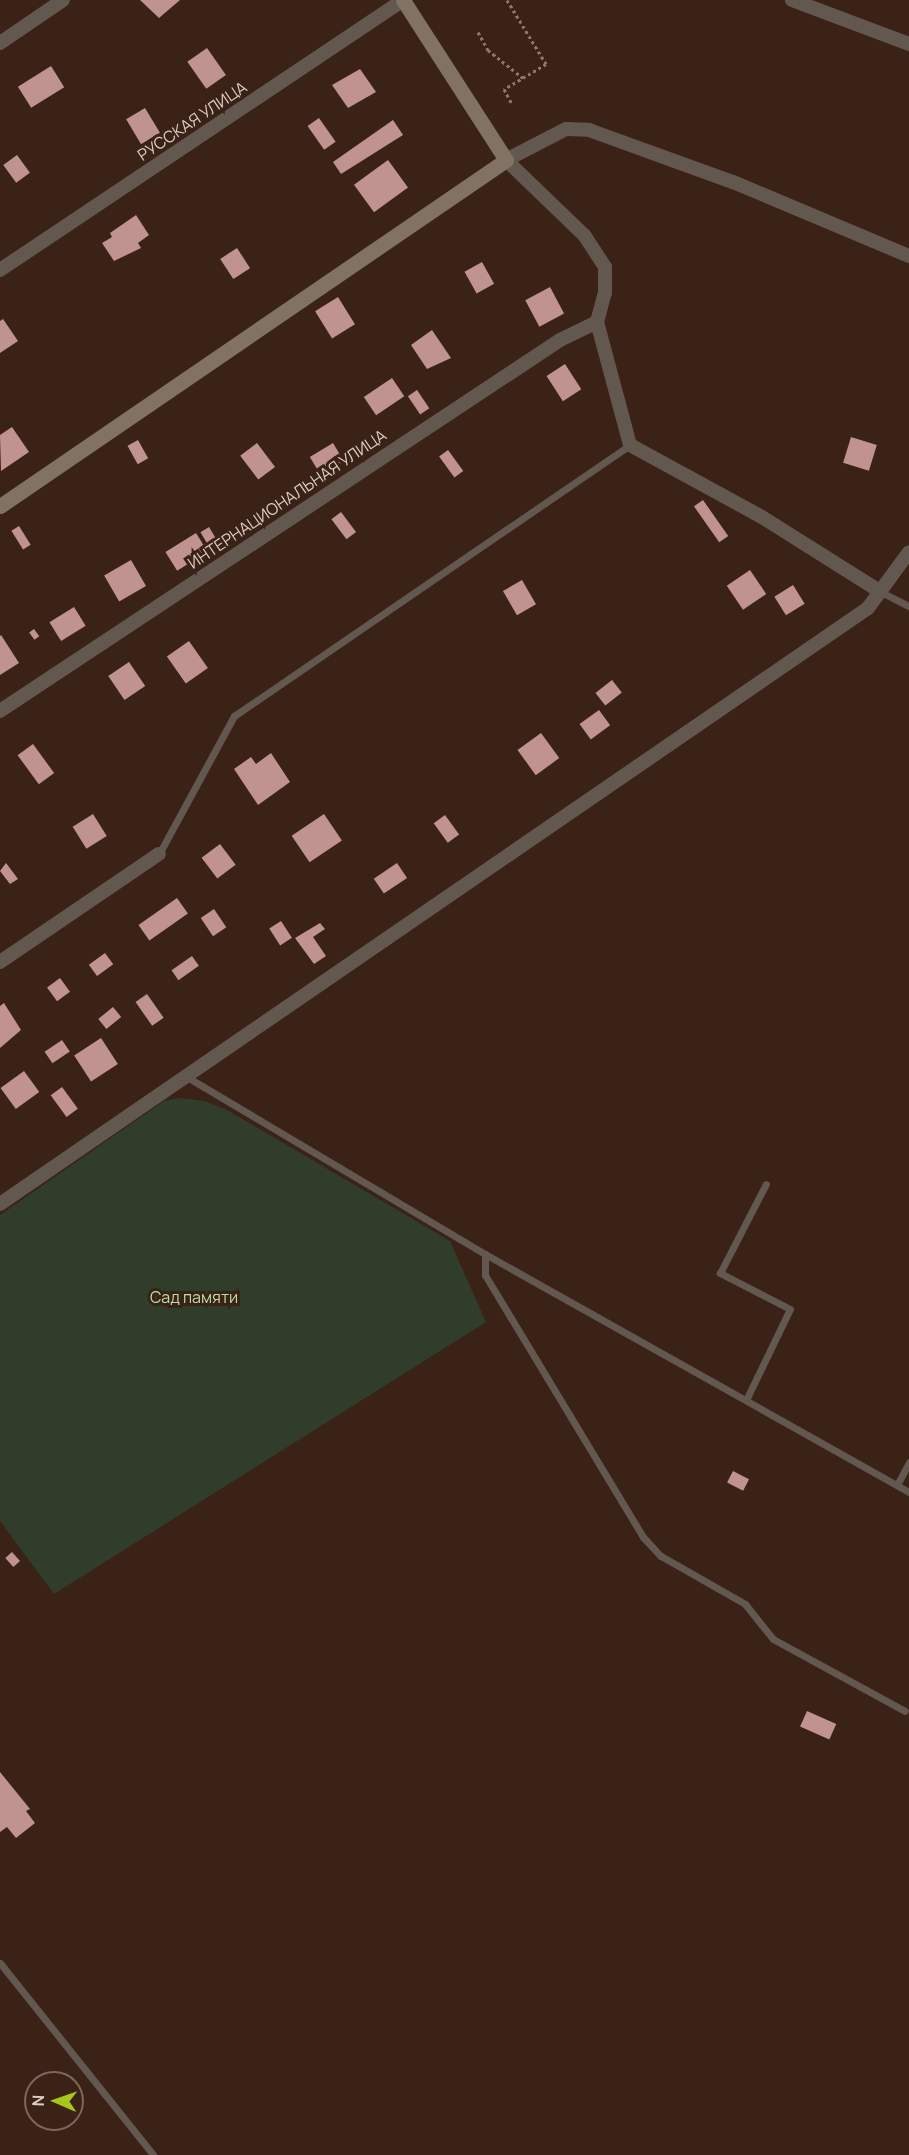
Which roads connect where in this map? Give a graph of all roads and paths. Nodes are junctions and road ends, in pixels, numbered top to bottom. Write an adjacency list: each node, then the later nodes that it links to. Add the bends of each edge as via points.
1 (63, 0): 6 (street)
2 (403, 0): 10 (street); 12 (street, РУССКАЯ УЛИЦА)
3 (507, 0): 8 (path, via 546,64)
4 (792, 0): 7 (street)
5 (478, 32): 8 (path, via 488,51)
6 (0, 43)
7 (909, 44)
8 (523, 78): 9 (path, via 504,89)
9 (512, 104)
10 (506, 160): 11 (street, via 566,129 589,129 733,182); 13 (street, via 585,236 605,267 605,293); 15 (street)
11 (909, 256)
12 (0, 270)
13 (597, 322): 14 (street); 19 (street, ИНТЕРНАЦИОНАЛЬНАЯ УЛИЦА, via 560,340)
14 (630, 445): 17 (street, via 762,517); 20 (lane, via 234,716)
15 (0, 506)
16 (909, 552): 17 (street)
17 (881, 592): 18 (lane); 22 (street, via 868,608)
18 (909, 606)
19 (0, 711)
20 (159, 854): 21 (street)
21 (0, 962)
22 (187, 1077): 24 (street); 25 (lane)
23 (766, 1184): 26 (lane, via 720,1273 790,1309)
24 (0, 1203)
25 (485, 1254): 26 (lane); 30 (lane, via 485,1275 649,1543 661,1556 745,1604 773,1639)
26 (746, 1400): 28 (lane)
27 (909, 1462): 28 (lane)
28 (897, 1485): 29 (lane)
29 (909, 1492)
30 (905, 1711)
31 (0, 1963): 32 (lane)
32 (153, 2155)

